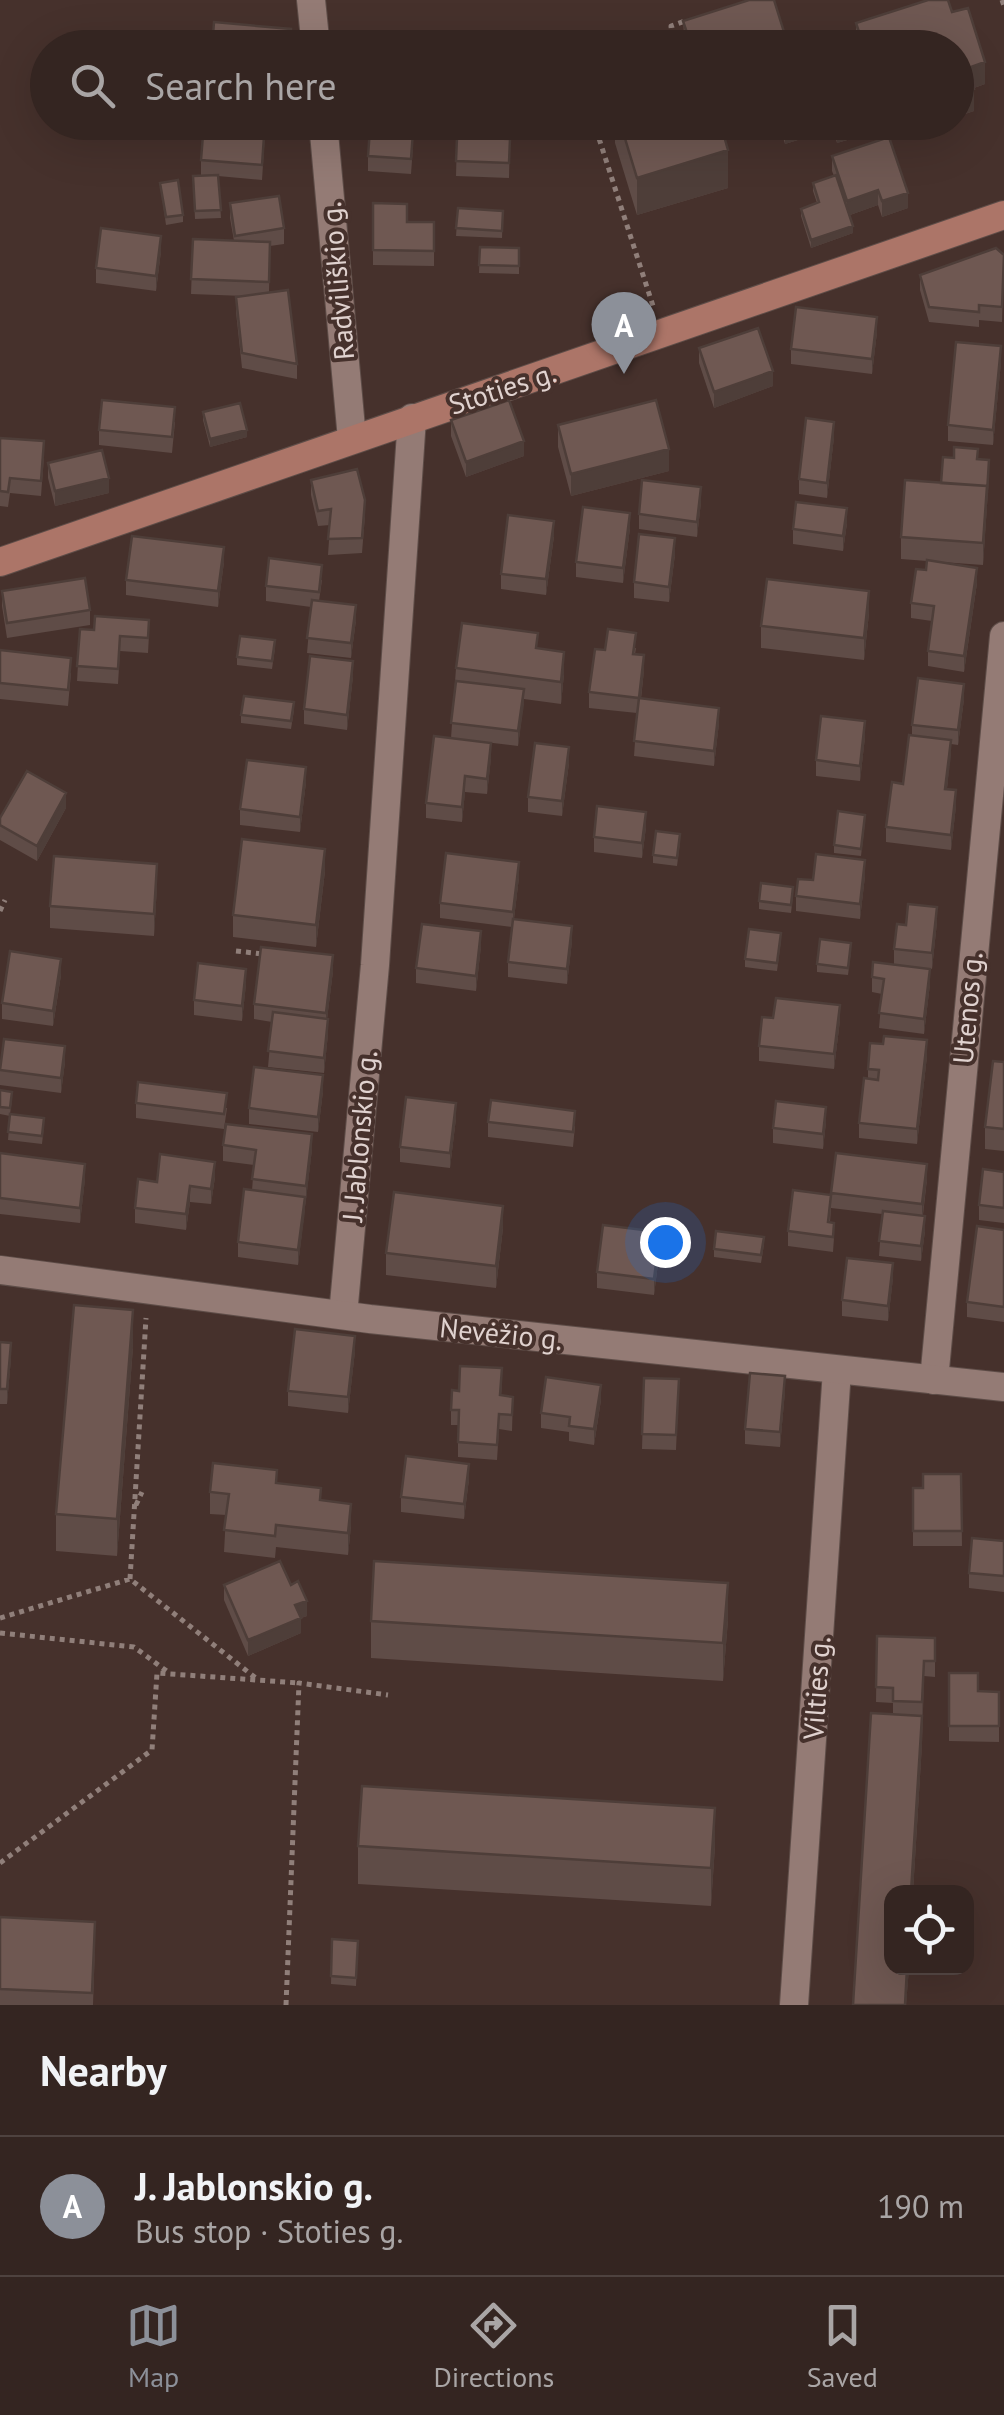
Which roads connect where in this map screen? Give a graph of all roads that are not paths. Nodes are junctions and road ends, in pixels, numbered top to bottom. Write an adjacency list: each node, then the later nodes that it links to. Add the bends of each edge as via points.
1 (311, 0): 2 (street)
2 (314, 30)
3 (324, 140): 6 (street, Radviliškio g.)
4 (1004, 215): 5 (main road, Stoties g.)
5 (412, 418): 6 (main road, Stoties g.); 10 (street, J. Jablonskio g., via 375,965)
6 (352, 439): 7 (main road, Stoties g.)
7 (0, 562)
8 (1004, 636): 12 (street, Utenos g.)
9 (0, 1270): 10 (street, Nevėžio g.)
10 (343, 1315): 11 (street, Nevėžio g.)
11 (838, 1370): 12 (street, Nevėžio g.); 14 (street, Vilties g.)
12 (934, 1380): 13 (street, Nevėžio g.)
13 (1004, 1387)
14 (794, 2005)

